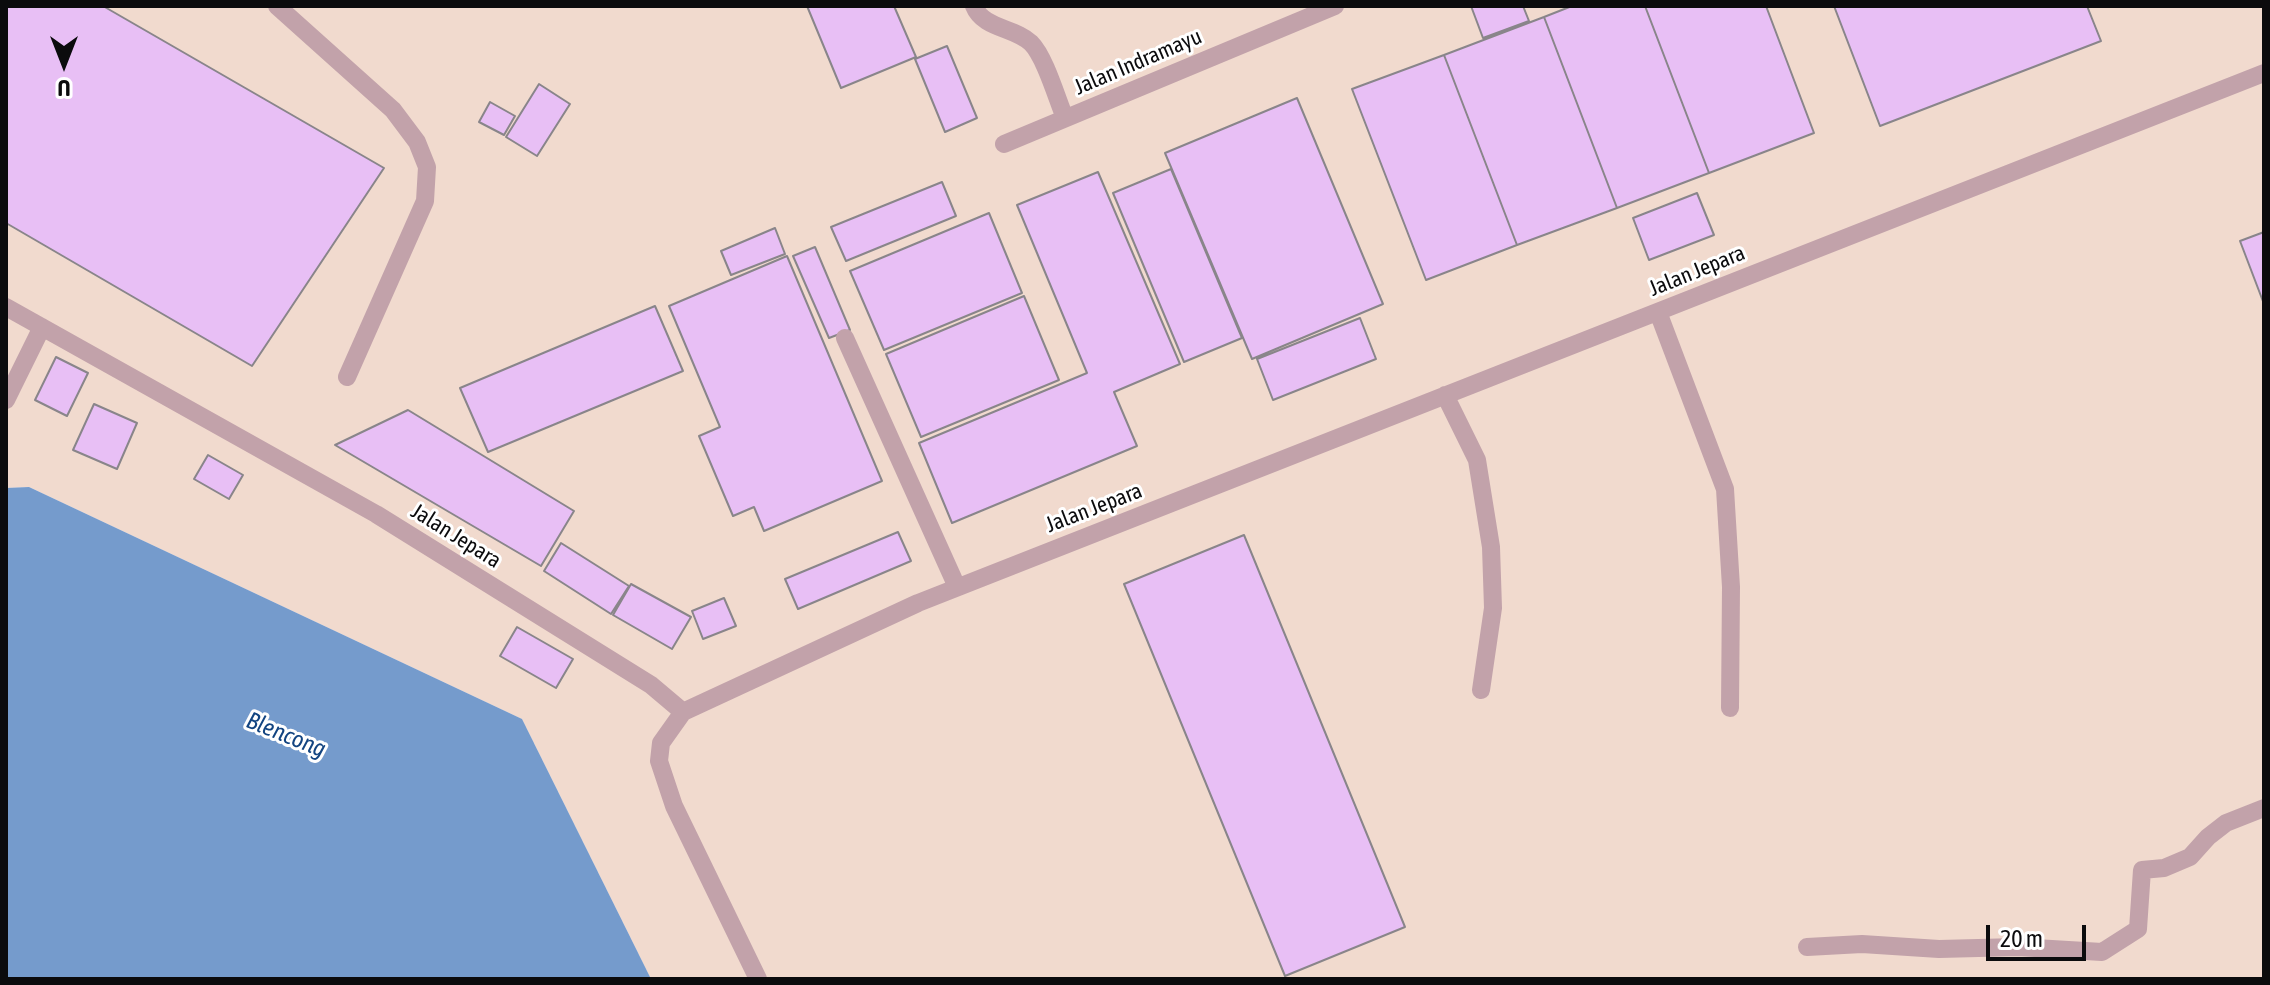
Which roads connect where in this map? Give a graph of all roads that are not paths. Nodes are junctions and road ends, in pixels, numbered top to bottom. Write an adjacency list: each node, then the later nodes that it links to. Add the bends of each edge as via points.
1 (277, 6): 12 (lane, via 393,110 417,142 427,167 425,201)
2 (974, 6): 6 (lane, via 985,21 1034,47)
3 (1335, 6): 4 (lane, Jalan Indramayu)
4 (1312, 11): 6 (lane, Jalan Indramayu)
5 (2264, 73): 9 (lane, Jalan Jepara)
6 (1065, 118): 7 (lane, Jalan Indramayu)
7 (1004, 144)
8 (6, 307): 10 (lane, Jalan Jepara)
9 (1658, 312): 13 (lane, Jalan Jepara); 17 (lane, via 1725,489)
10 (42, 327): 14 (lane); 18 (lane, Jalan Jepara, via 376,514 651,685)
11 (845, 338): 15 (lane)
12 (347, 377)
13 (1445, 395): 15 (lane, Jalan Jepara); 16 (lane, via 1477,460 1491,547 1493,608)
14 (6, 400)
15 (957, 587): 18 (lane, Jalan Jepara)
16 (1481, 690)
17 (1730, 708)
18 (683, 712): 21 (lane, via 661,743 659,761 674,806)
19 (2264, 808): 20 (lane, via 2226,823 2190,857 2142,870 2138,929 2102,952)
20 (1807, 947)
21 (758, 979)

